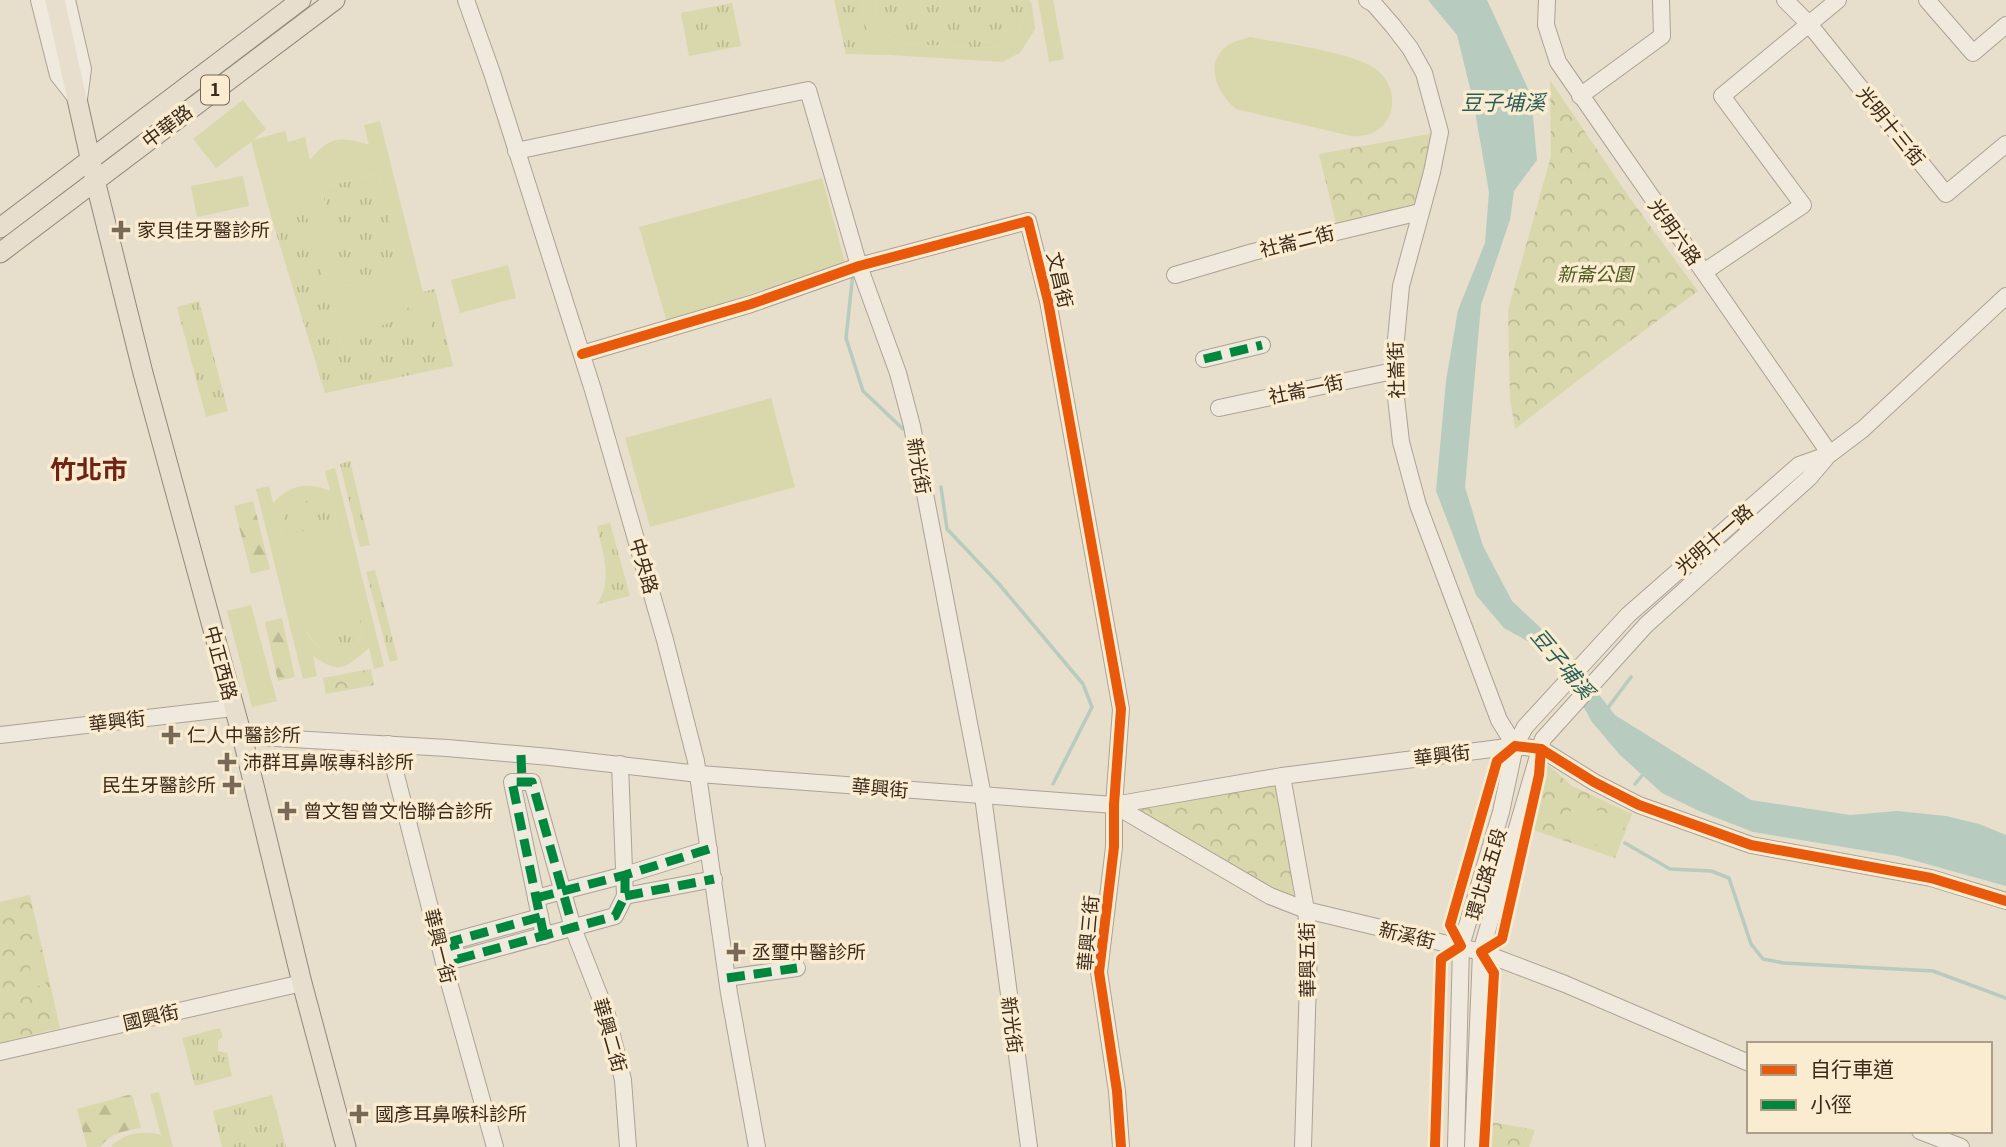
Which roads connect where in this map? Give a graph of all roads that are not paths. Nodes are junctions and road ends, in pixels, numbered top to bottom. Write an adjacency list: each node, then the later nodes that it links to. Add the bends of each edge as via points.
1 (39, 0): 16 (street, via 58,75)
2 (55, 0): 16 (main road, 中正西路)
3 (67, 0): 16 (street, via 83,69)
4 (301, 0): 19 (main road, 中華路 / 1)
5 (335, 0): 19 (main road, 中華路 / 1)
6 (466, 0): 18 (street, 中央路)
7 (1367, 0): 20 (street, 社崙街, via 1410,48 1424,73 1440,132)
8 (1547, 0): 15 (street, 光明六路, via 1546,25 1558,62)
9 (1661, 0): 15 (street, via 1661,36)
10 (1785, 0): 13 (street, 光明十三街)
11 (1838, 0): 13 (street)
12 (1927, 0): 14 (street, via 1973,52)
13 (1809, 24): 17 (street, 光明十三街, via 1946,194); 24 (street, via 1722,96 1803,205)
14 (2006, 25)
15 (1580, 96): 24 (street, 光明六路)
16 (79, 101): 19 (main road, 中正西路)
17 (2006, 144)
18 (516, 151): 23 (street, 新光街, via 808,90); 28 (street, 中央路)
19 (93, 170): 21 (main road, 中華路 / 1); 22 (main road, 中華路 / 1); 33 (main road, 中正西路)
20 (1420, 212): 25 (street, 社崙二街); 30 (street, 社崙街, via 1401,286)
21 (0, 228)
22 (0, 253)
23 (859, 266): 28 (street, 文昌街, via 751,304); 45 (street, 新光街, via 912,426); 46 (street, 文昌街, via 1028,221 1048,301 1121,709)
24 (1704, 272): 32 (street, 光明六路)
25 (1175, 275)
26 (2006, 296): 32 (street, 光明十一路)
27 (1262, 345): 29 (street)
28 (582, 354): 42 (street, 中央路, via 641,552)
29 (1204, 359)
30 (1393, 371): 31 (street, 社崙一街); 39 (street, 社崙街, via 1401,442 1418,505 1499,720)
31 (1219, 408)
32 (1830, 454): 34 (street, 光明十一路, via 1799,465 1628,615); 38 (street, 光明十一路, via 1646,625)
33 (233, 708): 35 (street, 華興街); 36 (main road, 中正西路)
34 (1525, 727): 39 (street, 環北路五段)
35 (0, 735)
36 (242, 736): 37 (street, 華興街); 62 (main road, 中正西路)
37 (388, 744): 40 (street, 華興街); 67 (street, 華興一街)
38 (1542, 744): 39 (street, 華興街); 53 (street, via 1594,782 1639,805 1751,845 1931,877); 59 (street, 環北路五段)
39 (1515, 746): 43 (street, 華興街); 58 (street, 環北路五段, via 1501,812)
40 (521, 755): 41 (street, 華興街); 44 (street)
41 (620, 764): 42 (street, 華興街); 48 (street)
42 (699, 774): 45 (street, 華興街); 47 (street, 中央路)
43 (1282, 776): 46 (street, 華興街); 54 (street, 華興五街)
44 (522, 782): 50 (street, 華興二街, via 532,782); 52 (street, via 512,782)
45 (983, 796): 46 (street, 華興街); 70 (street, 新光街)
46 (1114, 805): 54 (street, 新溪街, via 1270,896); 71 (street, 華興三街, via 1114,847 1100,972)
47 (709, 849): 48 (street); 49 (street, 中央路)
48 (625, 875): 50 (street); 51 (street)
49 (714, 879): 51 (street); 61 (street, 中央路)
50 (561, 889): 52 (street); 56 (street, 華興二街)
51 (625, 896): 56 (street, via 615,916)
52 (536, 898): 55 (street)
53 (2006, 901)
54 (1306, 910): 58 (street, 新溪街); 72 (street, 華興五街)
55 (540, 917): 57 (street); 57 (street, via 453,941 458,959)
56 (573, 928): 57 (street); 68 (street, 華興二街, via 616,1050)
57 (544, 936)
58 (1461, 946): 59 (street, 新溪街); 73 (street, 環北路五段)
59 (1481, 952): 64 (street, 新溪街); 74 (street, 環北路五段)
60 (797, 968): 61 (street)
61 (727, 978): 69 (street, 中央路)
62 (302, 983): 63 (street, 國興街); 66 (main road, 中正西路)
63 (0, 1052)
64 (1747, 1062)
65 (1925, 1133): 75 (street)
66 (346, 1147)
67 (495, 1147)
68 (628, 1147)
69 (757, 1147)
70 (1029, 1147)
71 (1121, 1147)
72 (1303, 1147)
73 (1456, 1147)
74 (1473, 1147)
75 (1961, 1147)

